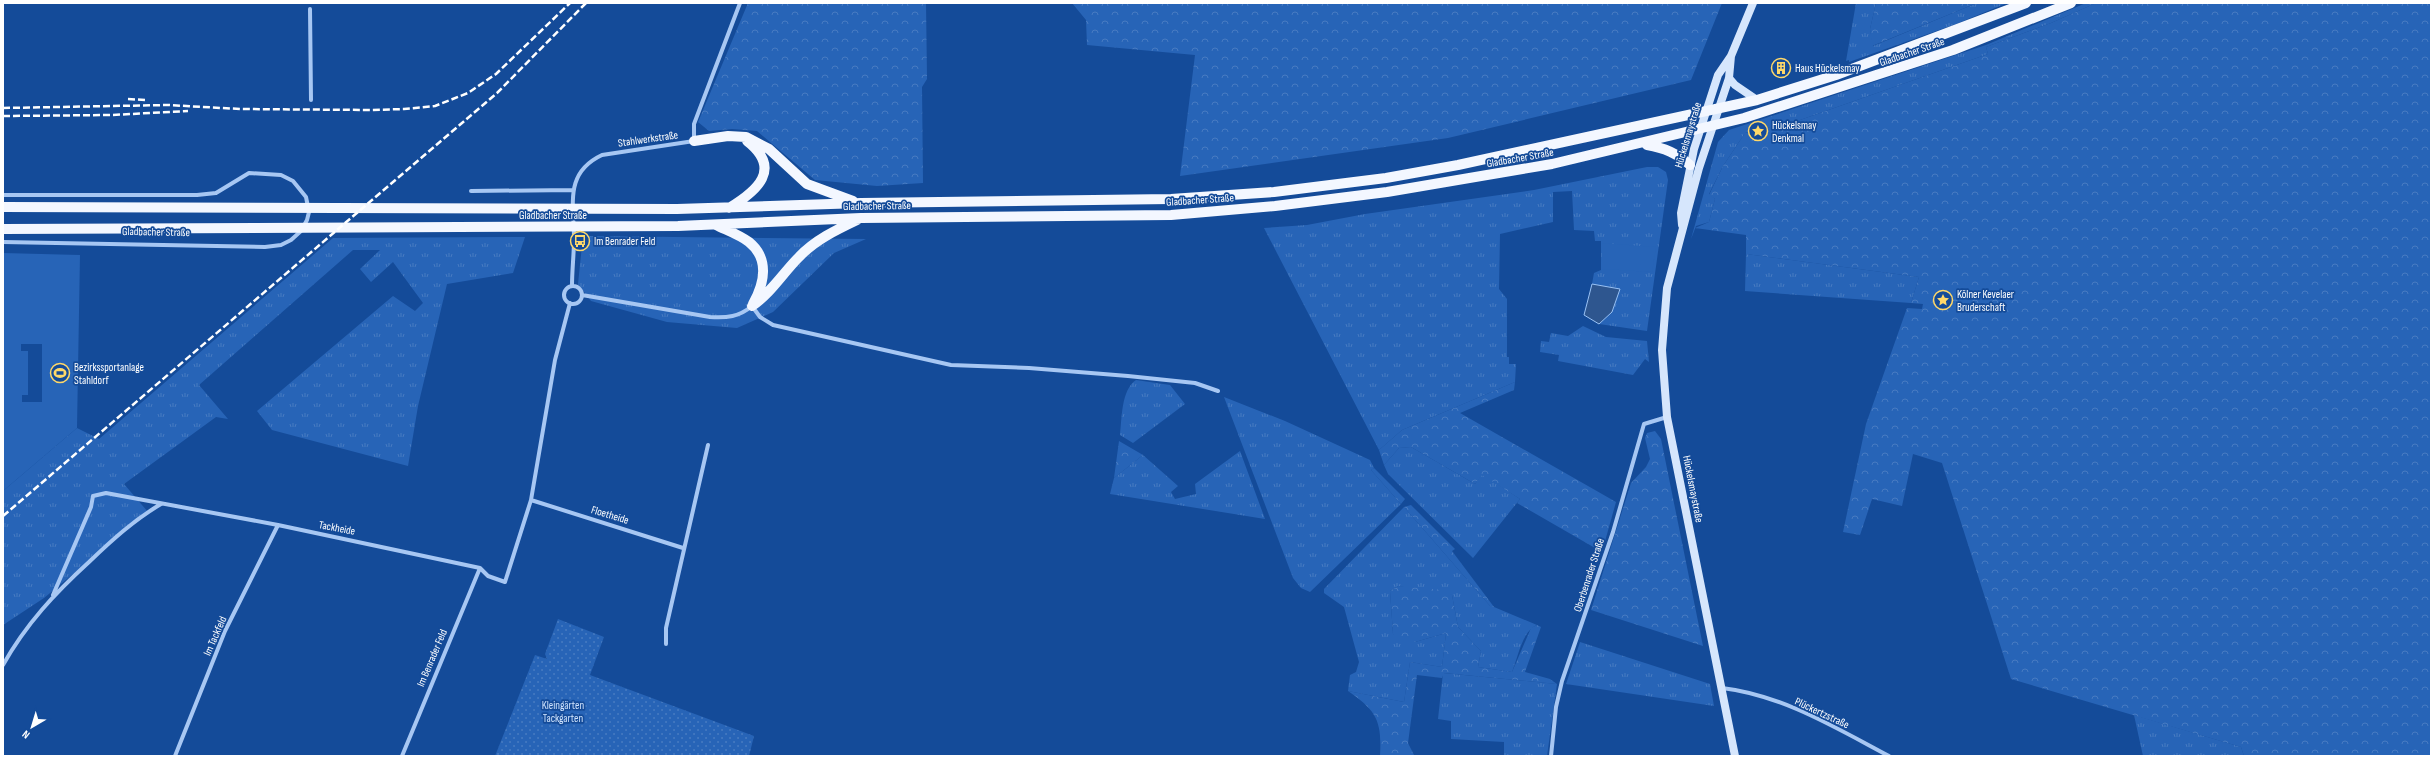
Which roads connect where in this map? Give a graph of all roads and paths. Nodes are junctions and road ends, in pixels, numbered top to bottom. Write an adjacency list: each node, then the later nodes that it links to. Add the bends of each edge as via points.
1 (740, 3): 15 (street, Stahlwerkstraße, via 694,124)
2 (1753, 3): 6 (main road, Hückelsmaystraße)
3 (2026, 3): 9 (main road, Gladbacher Straße, via 1836,75)
4 (2072, 3): 12 (main road, Gladbacher Straße, via 1953,50 1773,111)
5 (310, 9): 8 (street)
6 (1731, 56): 7 (main road, Hückelsmaystraße); 11 (main road, Hückelsmaystraße, via 1718,75)
7 (1729, 78): 9 (main road); 10 (main road, Hückelsmaystraße)
8 (311, 100)
9 (1757, 100): 10 (main road, Gladbacher Straße)
10 (1720, 107): 11 (main road, Gladbacher Straße); 12 (main road, Hückelsmaystraße)
11 (1707, 110): 13 (main road, Hückelsmaystraße); 21 (main road, Gladbacher Straße, via 1632,129 1458,165 1386,178 1274,192 1171,199)
12 (1713, 126): 13 (main road, Gladbacher Straße); 26 (main road, Hückelsmaystraße, via 1688,214)
13 (1701, 129): 16 (main road, Gladbacher Straße); 17 (main road, Hückelsmaystraße)
14 (736, 136): 15 (main road); 21 (main road, via 746,137 769,149 807,184); 23 (main road, via 759,152 764,175 758,187)
15 (694, 141): 18 (street, Stahlwerkstraße, via 602,155 589,161 579,173)
16 (1643, 144): 17 (main road, via 1667,148); 24 (main road, Gladbacher Straße, via 1467,179 1275,206 1171,215)
17 (1690, 165): 26 (main road, Hückelsmaystraße, via 1681,213)
18 (573, 190): 19 (street); 29 (street, Stahlwerkstraße)
19 (471, 191)
20 (3, 195): 28 (street, Gladbacher Straße, via 197,195 216,193 249,173 281,175 293,181 306,197 309,212 301,231 281,245 265,247)
21 (861, 204): 23 (main road, Gladbacher Straße)
22 (3, 207): 23 (main road, Gladbacher Straße)
23 (729, 208)
24 (861, 218): 25 (main road, Gladbacher Straße); 32 (main road, via 813,244 798,257 766,296)
25 (716, 225): 27 (main road, Gladbacher Straße); 32 (main road, via 749,242 759,254 763,270 762,288)
26 (1682, 225): 34 (main road, Hückelsmaystraße, via 1664,307 1662,350)
27 (3, 229)
28 (3, 242)
29 (572, 286): 30 (street, via 578,287); 31 (street, via 564,295)
30 (582, 295): 31 (street, via 576,303); 32 (street, via 710,317 726,318 742,314)
31 (570, 303): 36 (street, via 555,360)
32 (752, 306): 33 (street, via 760,317 773,325 951,365 1142,377 1195,383)
33 (1218, 391)
34 (1667, 417): 44 (main road, Hückelsmaystraße); 47 (street, Oberbenrader Straße, via 1644,424 1612,532 1562,682 1556,707)
35 (708, 444): 39 (street)
36 (531, 500): 39 (street, Floetheide); 40 (street, Tackheide, via 505,582 488,576)
37 (161, 504): 38 (street, Tackheide); 41 (street, Tackheide, via 132,523); 41 (street, Tackheide, via 106,493 93,496)
38 (278, 525): 40 (street, Tackheide); 45 (street, Im Tackfeld, via 225,631)
39 (683, 548): 42 (street, via 666,628)
40 (480, 568): 46 (street, Im Benrader Feld)
41 (53, 595): 43 (street, Tackheide, via 18,637)
42 (666, 644)
43 (3, 665)
44 (1722, 688): 48 (main road, Hückelsmaystraße); 49 (street, Plückertzstraße, via 1738,690 1806,712)
45 (175, 756)
46 (402, 756)
47 (1551, 756)
48 (1735, 756)
49 (1889, 756)

